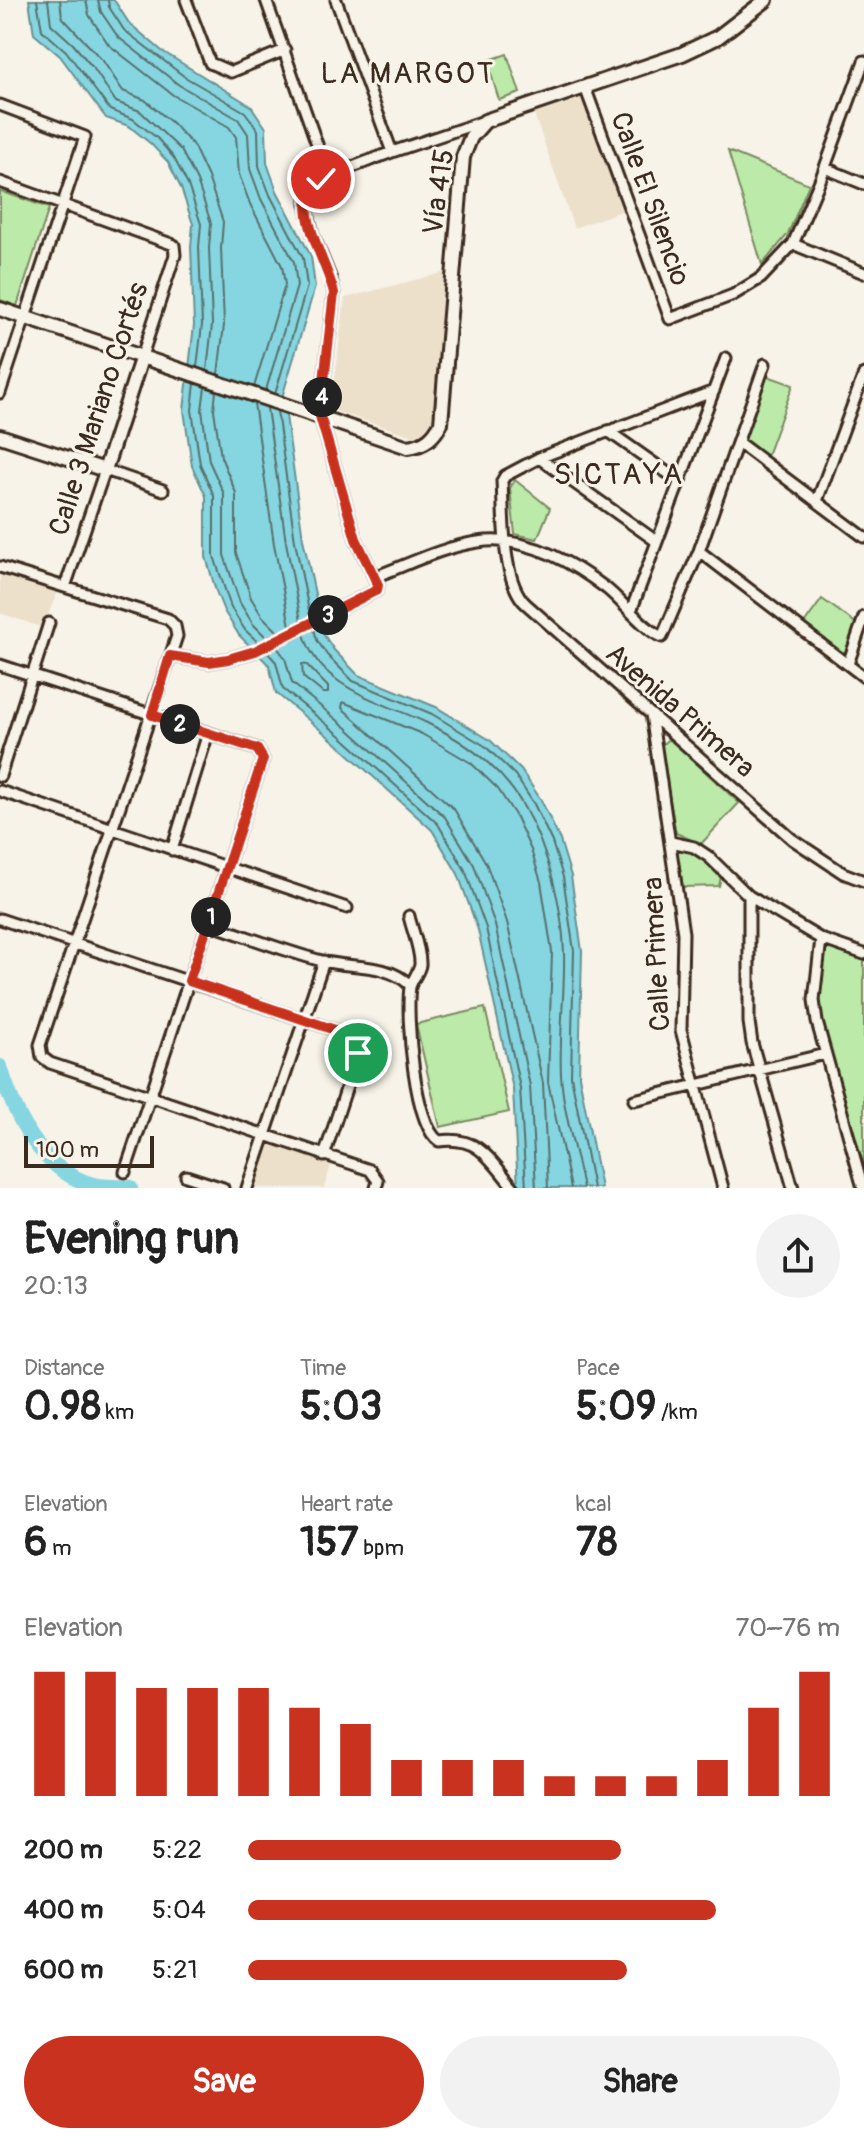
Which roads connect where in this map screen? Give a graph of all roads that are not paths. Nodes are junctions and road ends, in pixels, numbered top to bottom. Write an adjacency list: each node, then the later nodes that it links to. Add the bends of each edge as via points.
1 (186, 0): 5 (street, via 210,63 219,69 231,72)
2 (266, 0): 5 (street)
3 (336, 0): 10 (street)
4 (766, 0): 7 (street, Vía 415, via 706,43)
5 (285, 50): 12 (street)
6 (863, 68): 11 (street, Calle El Silencio)
7 (585, 87): 9 (street, Vía 415); 16 (street, Calle El Silencio, via 670,319 761,278)
8 (0, 105): 15 (street, via 85,137)
9 (485, 121): 10 (street); 26 (street, Vía 415, via 463,157 441,423 436,433 419,446 408,447)
10 (392, 152): 12 (street)
11 (825, 168): 14 (street); 16 (street, Calle El Silencio)
12 (329, 178): 26 (street, via 315,183 306,204 334,293)
13 (0, 182): 15 (street)
14 (864, 184)
15 (63, 205): 19 (street); 20 (street, Calle 3 Mariano Cortés, via 174,245)
16 (793, 244): 17 (street)
17 (864, 273)
18 (0, 309): 19 (street, Vía 415)
19 (24, 317): 20 (street, Vía 415); 25 (street)
20 (142, 356): 26 (street, Vía 415); 31 (street, Calle 3 Mariano Cortés)
21 (726, 358): 24 (street)
22 (765, 364): 29 (street)
23 (864, 374): 34 (street)
24 (714, 391): 27 (street); 32 (street)
25 (0, 393)
26 (320, 416): 40 (street, via 356,539)
27 (608, 431): 30 (street); 32 (street)
28 (0, 436): 31 (street)
29 (739, 443): 34 (street); 38 (street)
30 (539, 458): 36 (street); 37 (street, Avenida Primera, via 502,481)
31 (105, 470): 33 (street); 41 (street, Calle 3 Mariano Cortés)
32 (679, 481): 36 (street)
33 (163, 490)
34 (817, 501): 35 (street)
35 (864, 537)
36 (656, 541): 42 (street)
37 (506, 543): 40 (street, via 458,546); 42 (street, via 531,547 576,568); 50 (street, Avenida Primera, via 517,596)
38 (699, 551): 42 (street, via 662,637); 46 (street)
39 (0, 567): 41 (street)
40 (374, 577): 45 (street, via 377,590 255,651 219,661)
41 (65, 587): 45 (street, via 168,619 177,636)
42 (631, 611)
43 (864, 617): 46 (street)
44 (49, 623): 48 (street)
45 (170, 656): 51 (street)
46 (848, 664): 49 (street)
47 (0, 665): 48 (street)
48 (33, 676): 51 (street); 53 (street)
49 (864, 677)
50 (651, 714): 56 (street, Calle Primera); 59 (street, Avenida Primera, via 792,839)
51 (152, 715): 52 (street); 55 (street)
52 (208, 733): 57 (street); 58 (street, via 257,749 263,759)
53 (0, 776)
54 (2, 792): 55 (street)
55 (111, 829): 57 (street); 66 (street)
56 (671, 842): 60 (street, via 709,857); 74 (street, Calle Primera, via 683,933 681,1030)
57 (172, 850): 58 (street)
58 (227, 868): 61 (street); 64 (street)
59 (864, 881)
60 (749, 896): 65 (street); 73 (street, via 749,1022)
61 (347, 908)
62 (409, 916): 70 (street, via 420,965)
63 (0, 919): 66 (street)
64 (209, 924): 68 (street); 69 (street)
65 (821, 939): 67 (street); 72 (street, via 814,1000)
66 (73, 942): 69 (street); 75 (street, via 40,1045 42,1057)
67 (864, 954)
68 (324, 961): 70 (street, via 387,970); 71 (street)
69 (189, 981): 71 (street); 75 (street)
70 (410, 985): 84 (street, via 415,1072 431,1137 473,1143)
71 (303, 1021): 77 (street); 78 (street, via 353,1036 359,1043)
72 (825, 1054): 73 (street); 87 (street)
73 (761, 1071): 74 (street); 86 (street)
74 (695, 1087): 76 (street); 85 (street, Calle Primera)
75 (150, 1097): 77 (street); 79 (street)
76 (634, 1100)
77 (264, 1135): 78 (street); 83 (street)
78 (324, 1156): 81 (street, via 370,1170)
79 (125, 1172)
80 (186, 1176): 82 (street)
81 (377, 1184)
82 (223, 1188)
83 (247, 1188)
84 (514, 1188)
85 (723, 1188)
86 (793, 1188)
87 (863, 1188)

